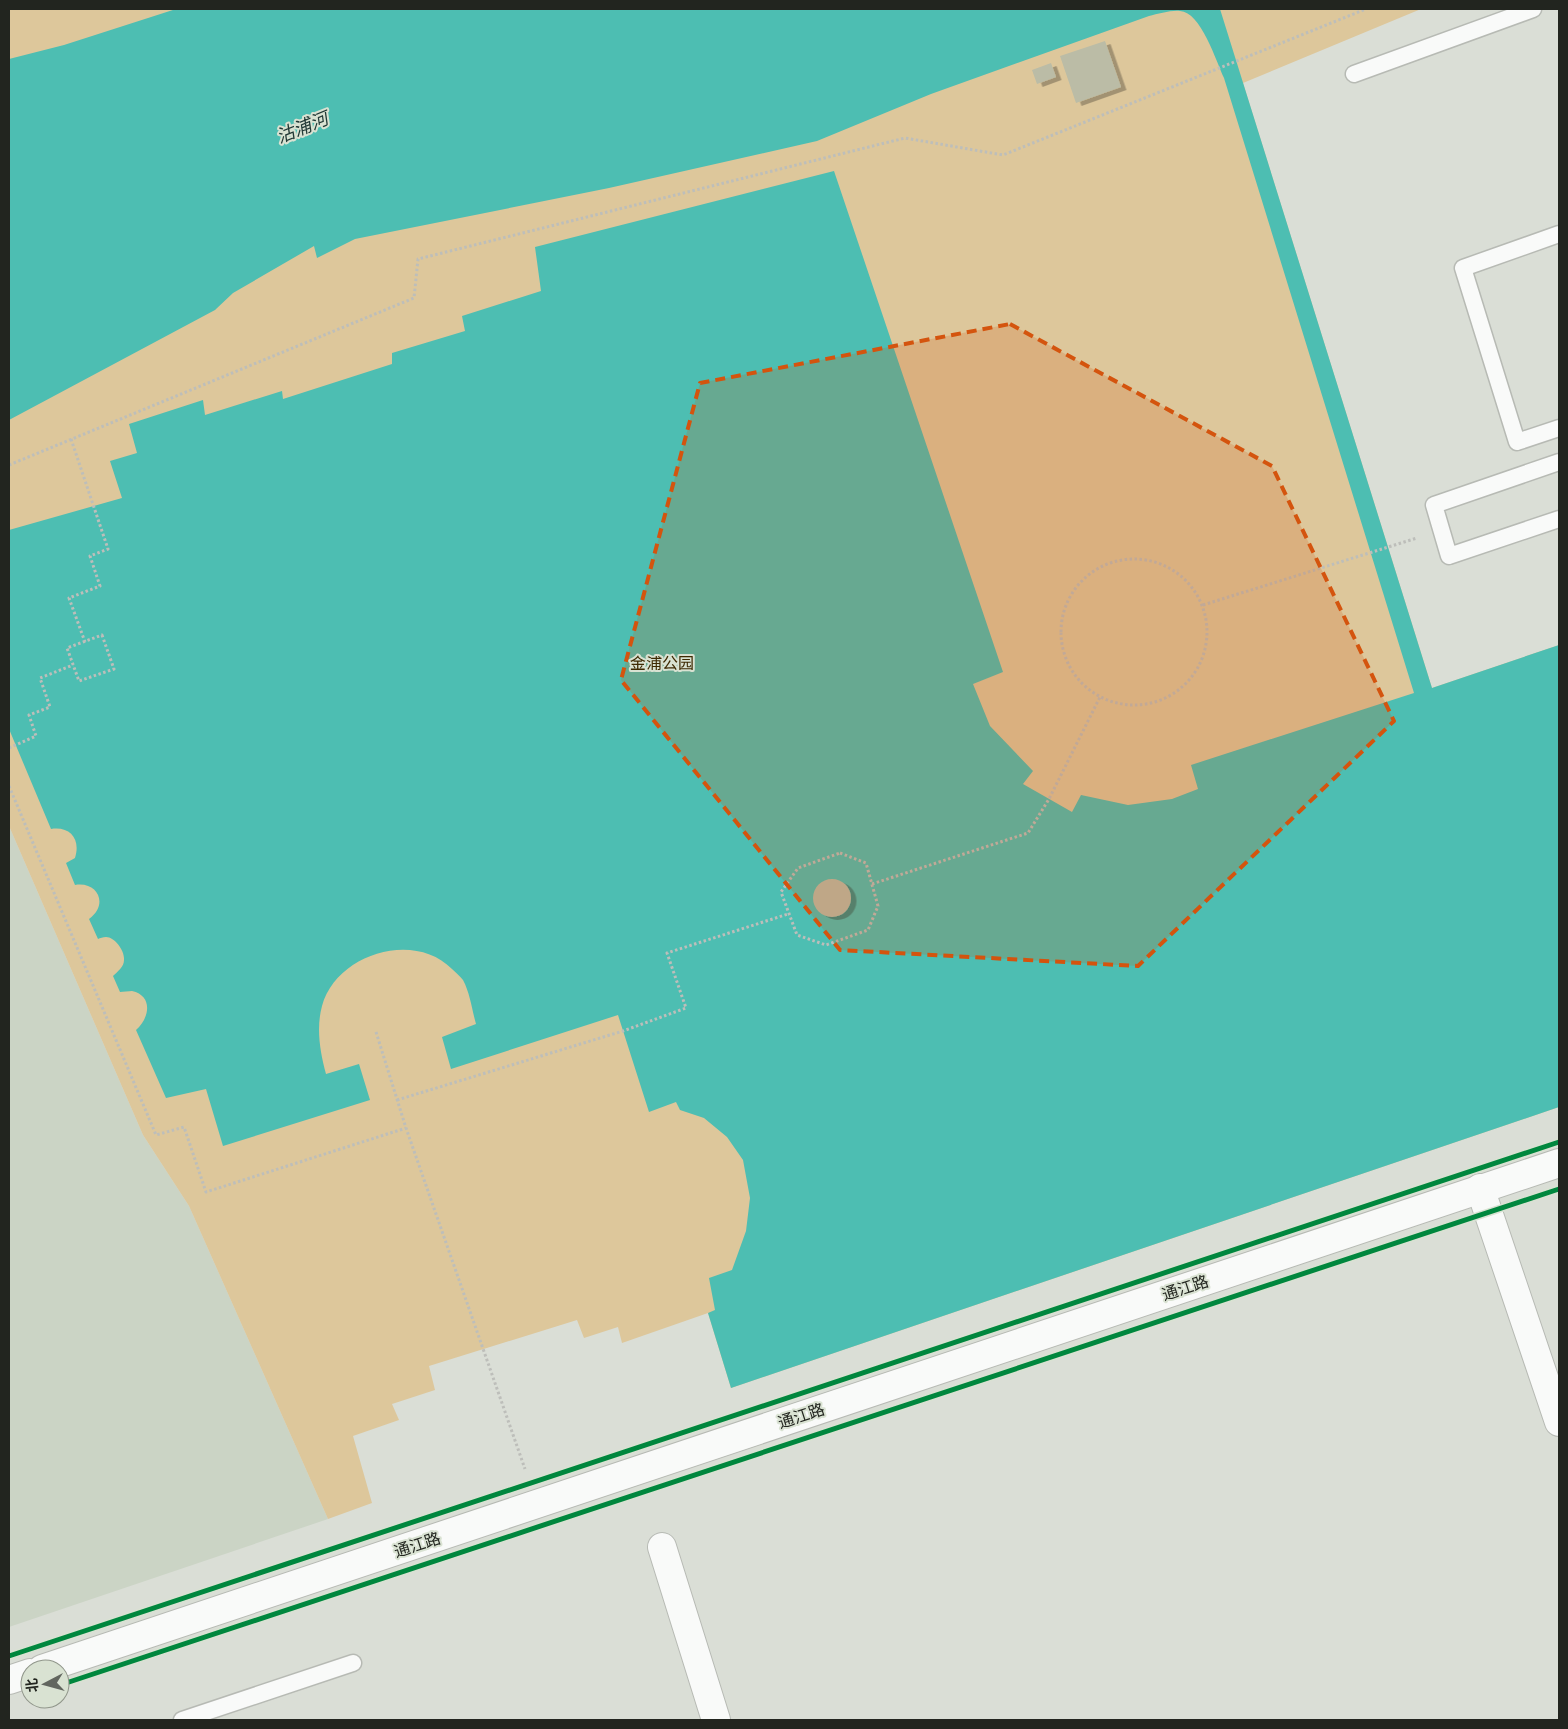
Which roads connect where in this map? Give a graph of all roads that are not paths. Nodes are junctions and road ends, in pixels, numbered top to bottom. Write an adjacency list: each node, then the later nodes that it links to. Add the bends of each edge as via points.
1 (1533, 9): 2 (lane)
2 (1354, 74)
3 (1559, 234): 4 (lane, via 1463,268 1517,442)
4 (1559, 428)
5 (1559, 462): 6 (lane, via 1434,505 1449,556)
6 (1559, 519)
7 (1559, 1163): 8 (street, 通江路)
8 (1480, 1188): 9 (street); 11 (street, 通江路)
9 (1559, 1422)
10 (662, 1548): 14 (street)
11 (70, 1660)
12 (353, 1664): 13 (lane)
13 (182, 1720)
14 (716, 1720)

